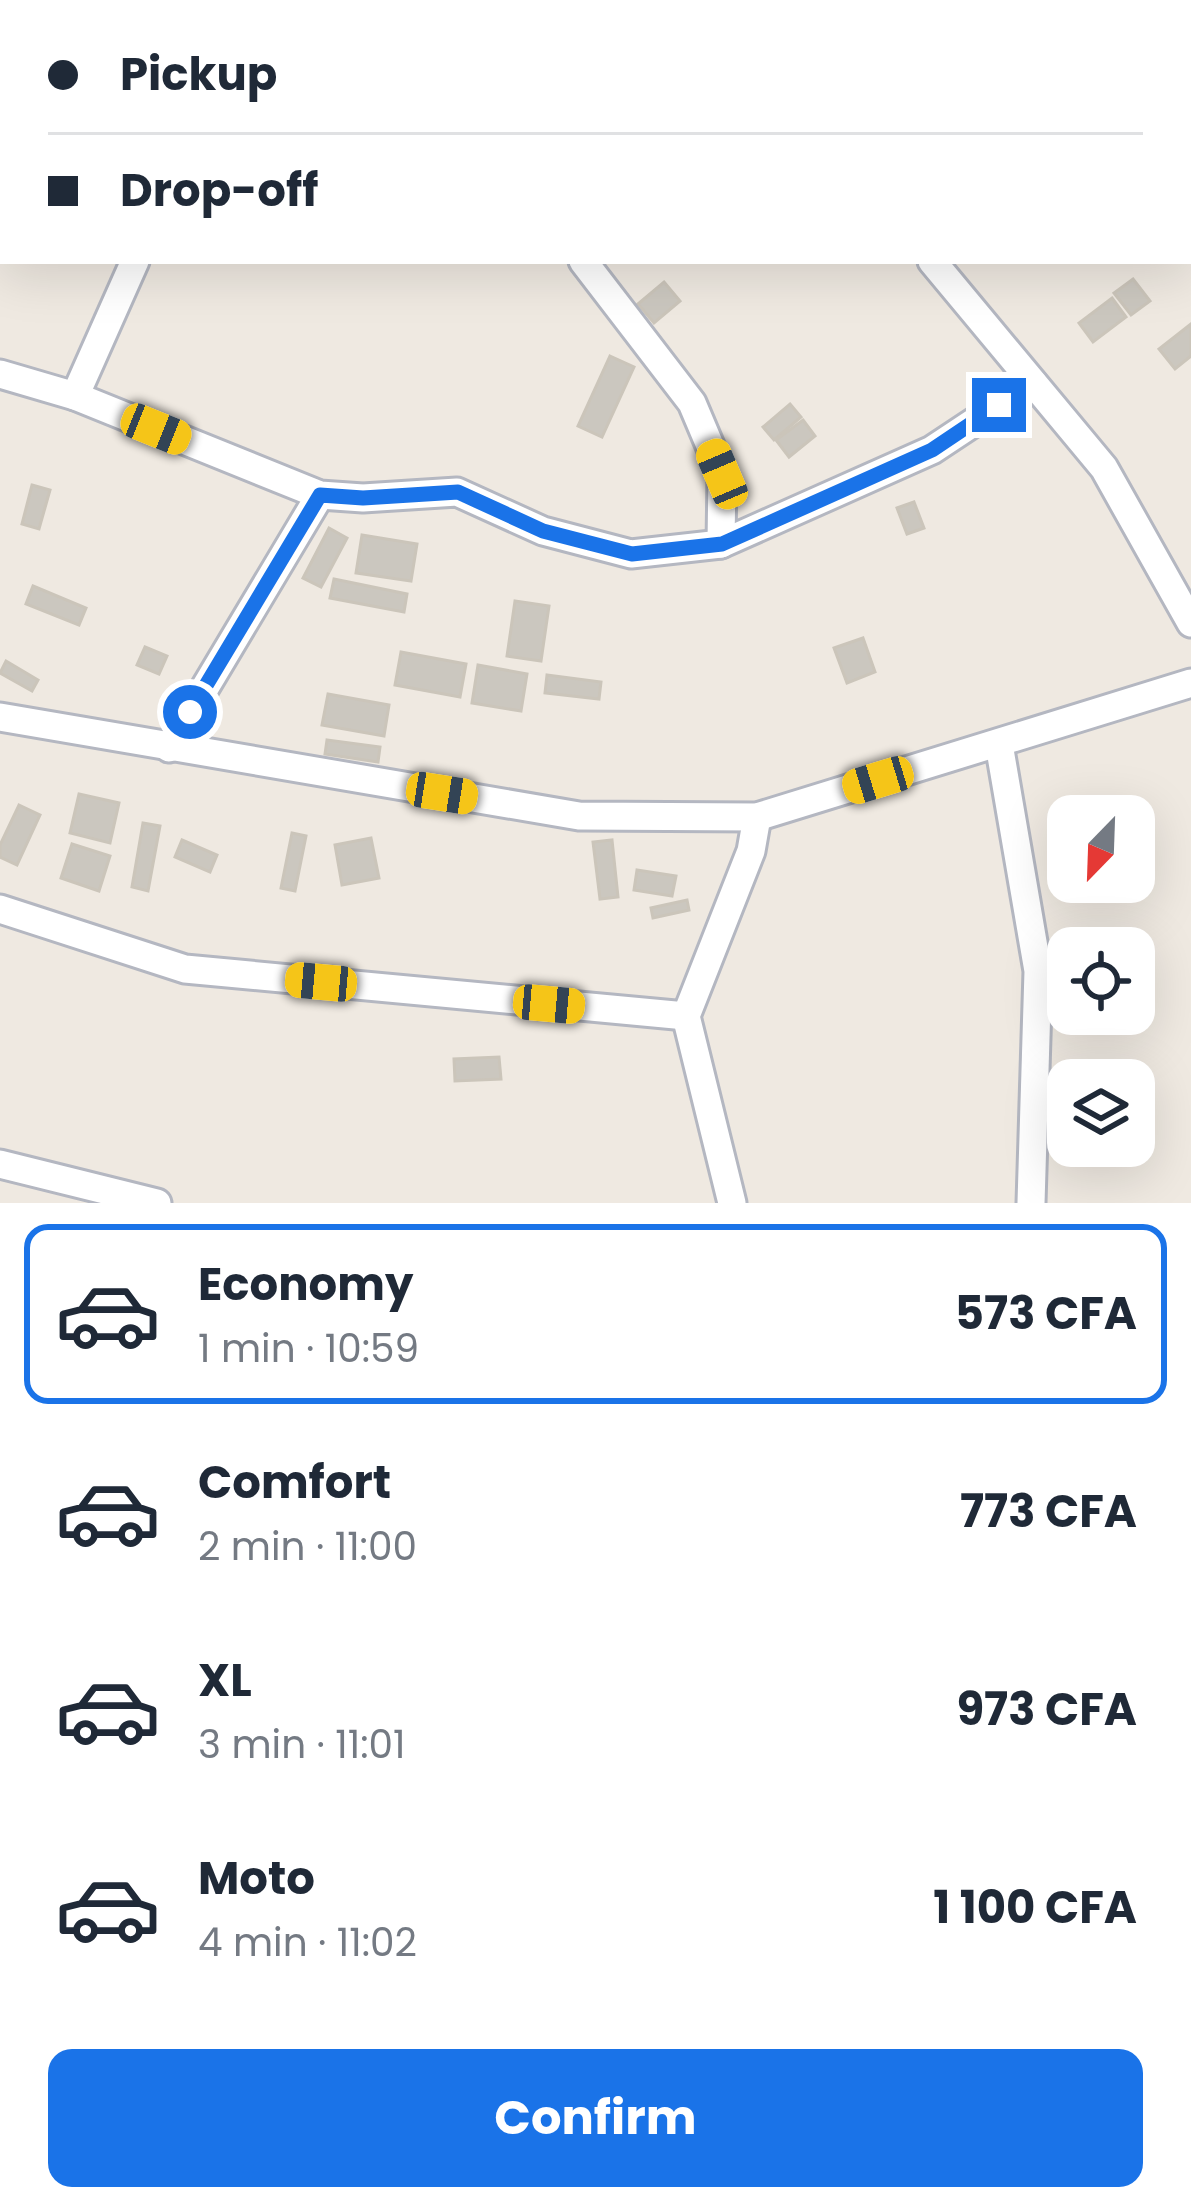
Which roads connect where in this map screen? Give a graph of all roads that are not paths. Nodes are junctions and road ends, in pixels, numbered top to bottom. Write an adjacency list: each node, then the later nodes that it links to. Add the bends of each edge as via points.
1 (135, 264): 6 (street)
2 (585, 264): 8 (street, via 692,403 722,474)
3 (935, 264): 5 (street)
4 (0, 374): 6 (street)
5 (1033, 382): 8 (street, via 932,450); 9 (street, via 1104,468)
6 (75, 396): 7 (street)
7 (320, 495): 8 (street, via 458,492 543,531 632,554); 13 (street)
8 (722, 544)
9 (1191, 623)
10 (1191, 683): 12 (street)
11 (0, 717): 13 (street)
12 (999, 743): 14 (street); 20 (street, via 1038,970)
13 (169, 748): 14 (street, via 579,816)
14 (757, 817): 16 (street)
15 (0, 909): 16 (street, via 185,969)
16 (686, 1016): 19 (street)
17 (0, 1164): 18 (street)
18 (157, 1203)
19 (732, 1203)
20 (1031, 1203)

